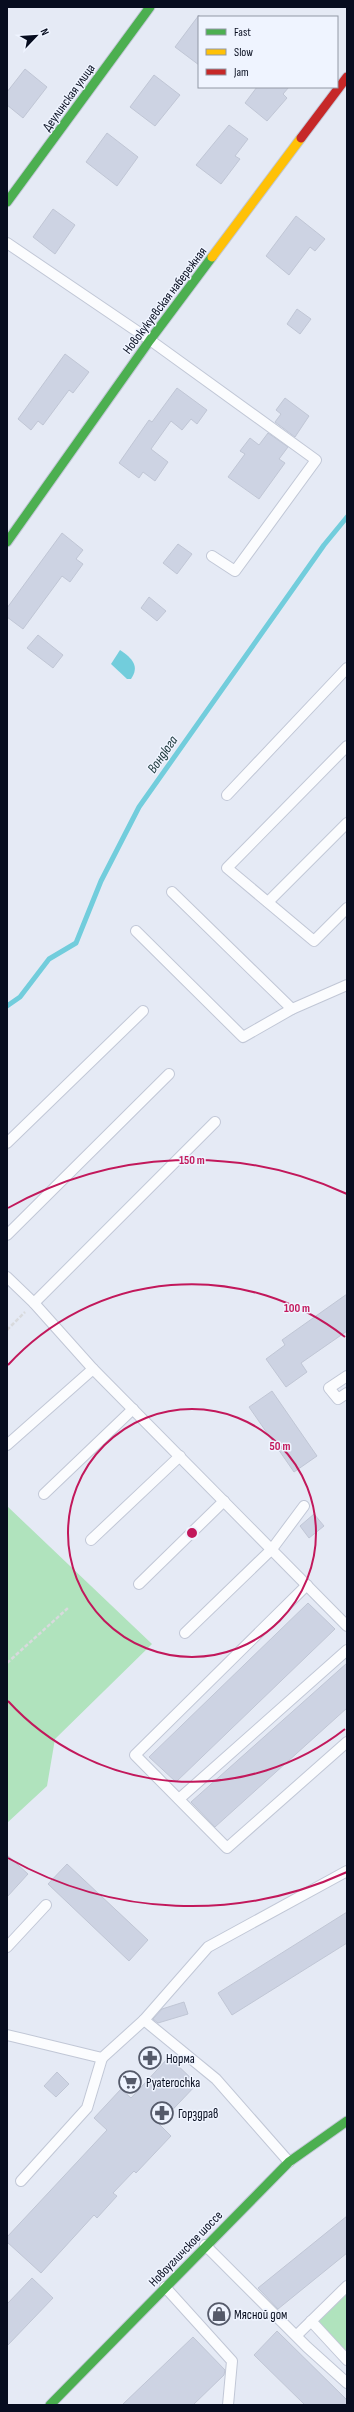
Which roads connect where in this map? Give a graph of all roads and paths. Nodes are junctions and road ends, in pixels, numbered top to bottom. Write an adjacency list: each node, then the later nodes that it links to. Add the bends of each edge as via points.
1 (150, 7): 3 (street, Деулинская улица)
2 (347, 77): 5 (street, Новокукуевская набережная)
3 (7, 202)
4 (7, 243): 5 (lane)
5 (150, 340): 6 (street, Новокукуевская набережная); 7 (lane, via 316,460 235,572)
6 (7, 542)
7 (212, 556)
8 (347, 668): 10 (lane)
9 (347, 746): 13 (lane, via 227,868)
10 (228, 795)
11 (347, 822): 13 (lane)
12 (172, 892): 17 (lane)
13 (268, 902): 14 (lane, via 314,941)
14 (347, 908)
15 (136, 931): 17 (lane, via 243,1037)
16 (347, 985): 17 (lane)
17 (292, 1009)
18 (143, 1011): 21 (lane)
19 (169, 1074): 22 (lane)
20 (215, 1122): 24 (lane)
21 (7, 1144)
22 (7, 1235)
23 (7, 1277): 24 (lane)
24 (34, 1303): 25 (path); 26 (lane)
25 (7, 1330)
26 (93, 1369): 29 (lane); 30 (lane)
27 (347, 1376): 28 (lane, via 329,1388 338,1399)
28 (347, 1393)
29 (133, 1409): 31 (lane); 32 (lane)
30 (7, 1445)
31 (180, 1456): 33 (lane); 35 (lane)
32 (44, 1494)
33 (224, 1501): 36 (lane); 37 (lane)
34 (304, 1506): 36 (lane)
35 (91, 1540)
36 (272, 1549): 38 (lane); 41 (lane)
37 (139, 1584)
38 (307, 1585): 40 (lane); 45 (lane, via 135,1755)
39 (68, 1608): 43 (path)
40 (347, 1626)
41 (184, 1633)
42 (347, 1650): 45 (lane)
43 (7, 1663)
44 (347, 1742): 45 (lane, via 227,1848)
45 (179, 1799)
46 (347, 1871): 49 (lane, via 208,1947)
47 (46, 1905): 48 (lane)
48 (7, 1947)
49 (144, 2020): 51 (lane); 53 (lane, via 216,2079)
50 (7, 2035): 51 (lane)
51 (102, 2058): 54 (lane, via 87,2108)
52 (347, 2121): 53 (street, Новоугличское шоссе)
53 (289, 2162): 55 (street, Новоугличское шоссе)
54 (21, 2180)
55 (205, 2245): 57 (street, Новоугличское шоссе); 59 (lane)
56 (347, 2286): 58 (lane)
57 (165, 2287): 62 (street, Новоугличское шоссе); 63 (lane, via 232,2361)
58 (311, 2321): 59 (lane); 60 (lane)
59 (296, 2335): 61 (lane)
60 (347, 2360)
61 (347, 2383)
62 (50, 2405)
63 (228, 2405)

